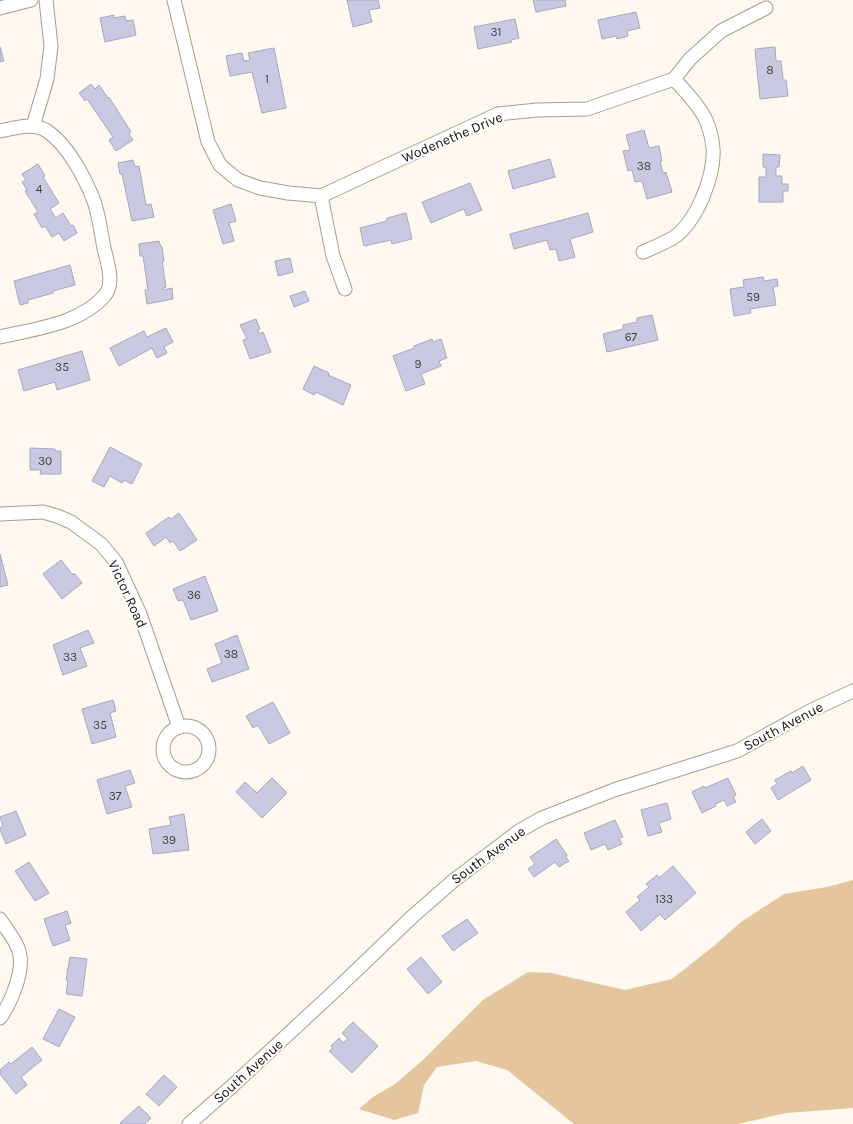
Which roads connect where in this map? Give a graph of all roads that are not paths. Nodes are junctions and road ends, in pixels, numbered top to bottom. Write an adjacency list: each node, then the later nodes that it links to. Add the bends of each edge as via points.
1 (31, 0): 4 (street)
2 (46, 0): 7 (street, via 51,46 47,79)
3 (174, 0): 9 (street, via 208,142 220,165 238,180 260,188)
4 (0, 8)
5 (766, 8): 6 (street, via 721,31 690,59)
6 (674, 79): 9 (street, Wodenethe Drive, via 587,109 498,114); 10 (street, via 705,118 713,146 713,161 704,196 691,220 674,237)
7 (33, 126): 8 (street); 12 (street, via 46,131 61,144 77,166 94,202 111,278 106,294 88,310 62,323)
8 (0, 131)
9 (321, 196): 11 (street, via 333,256)
10 (643, 252)
11 (345, 289)
12 (0, 337)
13 (0, 514): 15 (street, Victor Road, via 43,512 57,516 71,522 101,544 116,562 140,614)
14 (853, 691): 18 (street, South Avenue, via 737,751 614,790 542,818 519,831 453,881 413,916 332,994)
15 (179, 727)
16 (0, 919): 17 (street, via 20,952 20,968 15,990)
17 (0, 1018)
18 (189, 1124)

